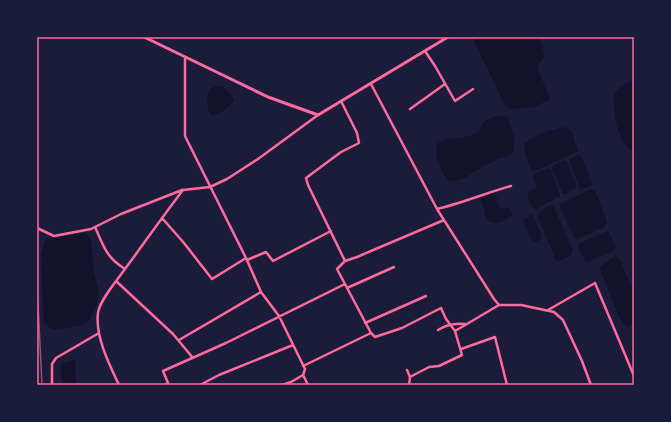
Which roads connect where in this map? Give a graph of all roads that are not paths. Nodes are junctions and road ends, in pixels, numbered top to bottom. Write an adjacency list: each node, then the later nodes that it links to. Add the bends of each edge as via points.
1 (144, 37): 4 (street)
2 (448, 37): 3 (street)
3 (425, 51): 5 (street); 6 (street)
4 (185, 58): 10 (street, via 268,97); 13 (street, via 185,136)
5 (371, 84): 8 (street); 16 (street)
6 (445, 84): 7 (street, via 455,101); 9 (street)
7 (473, 89)
8 (341, 101): 10 (street); 21 (street, via 357,132 359,143 341,152 306,178)
9 (410, 109)
10 (318, 115): 13 (street, via 258,159)
11 (634, 184): 14 (street)
12 (511, 186): 16 (street)
13 (210, 187): 15 (street); 22 (street)
14 (634, 188)
15 (183, 190): 17 (street); 19 (street)
16 (437, 209): 18 (street)
17 (162, 218): 22 (street, via 212,279); 25 (street)
18 (444, 220): 23 (street); 31 (street)
19 (95, 227): 20 (street, via 54,236); 25 (street, via 110,257)
20 (37, 228)
21 (331, 232): 22 (street, via 273,261 266,252); 23 (street)
22 (247, 259): 29 (street)
23 (345, 261): 27 (street, via 337,269)
24 (394, 267): 28 (street)
25 (125, 269): 26 (street)
26 (116, 281): 39 (street, via 98,311); 40 (street)
27 (345, 284): 28 (street); 33 (street)
28 (347, 288): 34 (street)
29 (262, 292): 33 (street); 40 (street)
30 (426, 296): 34 (street)
31 (500, 305): 32 (street, via 521,305); 35 (street)
32 (547, 311): 47 (street, via 595,283); 57 (street, via 554,312 562,320)
33 (279, 316): 41 (street); 43 (street)
34 (366, 323): 38 (street)
35 (466, 324): 36 (street, via 457,323); 37 (street)
36 (438, 330)
37 (455, 331): 38 (street, via 441,308 402,328 375,337); 42 (street)
38 (371, 333): 44 (street)
39 (99, 334): 49 (street, via 56,358 52,364); 50 (street)
40 (179, 340): 43 (street)
41 (293, 345): 44 (street); 52 (street)
42 (461, 349): 48 (street, via 462,355); 56 (street, via 495,337)
43 (193, 358): 51 (street, via 163,371 168,383)
44 (303, 366): 46 (street)
45 (407, 370): 48 (street)
46 (303, 375): 53 (street); 54 (street)
47 (634, 376)
48 (410, 377): 55 (street)
49 (52, 385)
50 (119, 385)
51 (164, 385)
52 (200, 385)
53 (282, 385)
54 (308, 385)
55 (409, 385)
56 (507, 385)
57 (591, 385)

